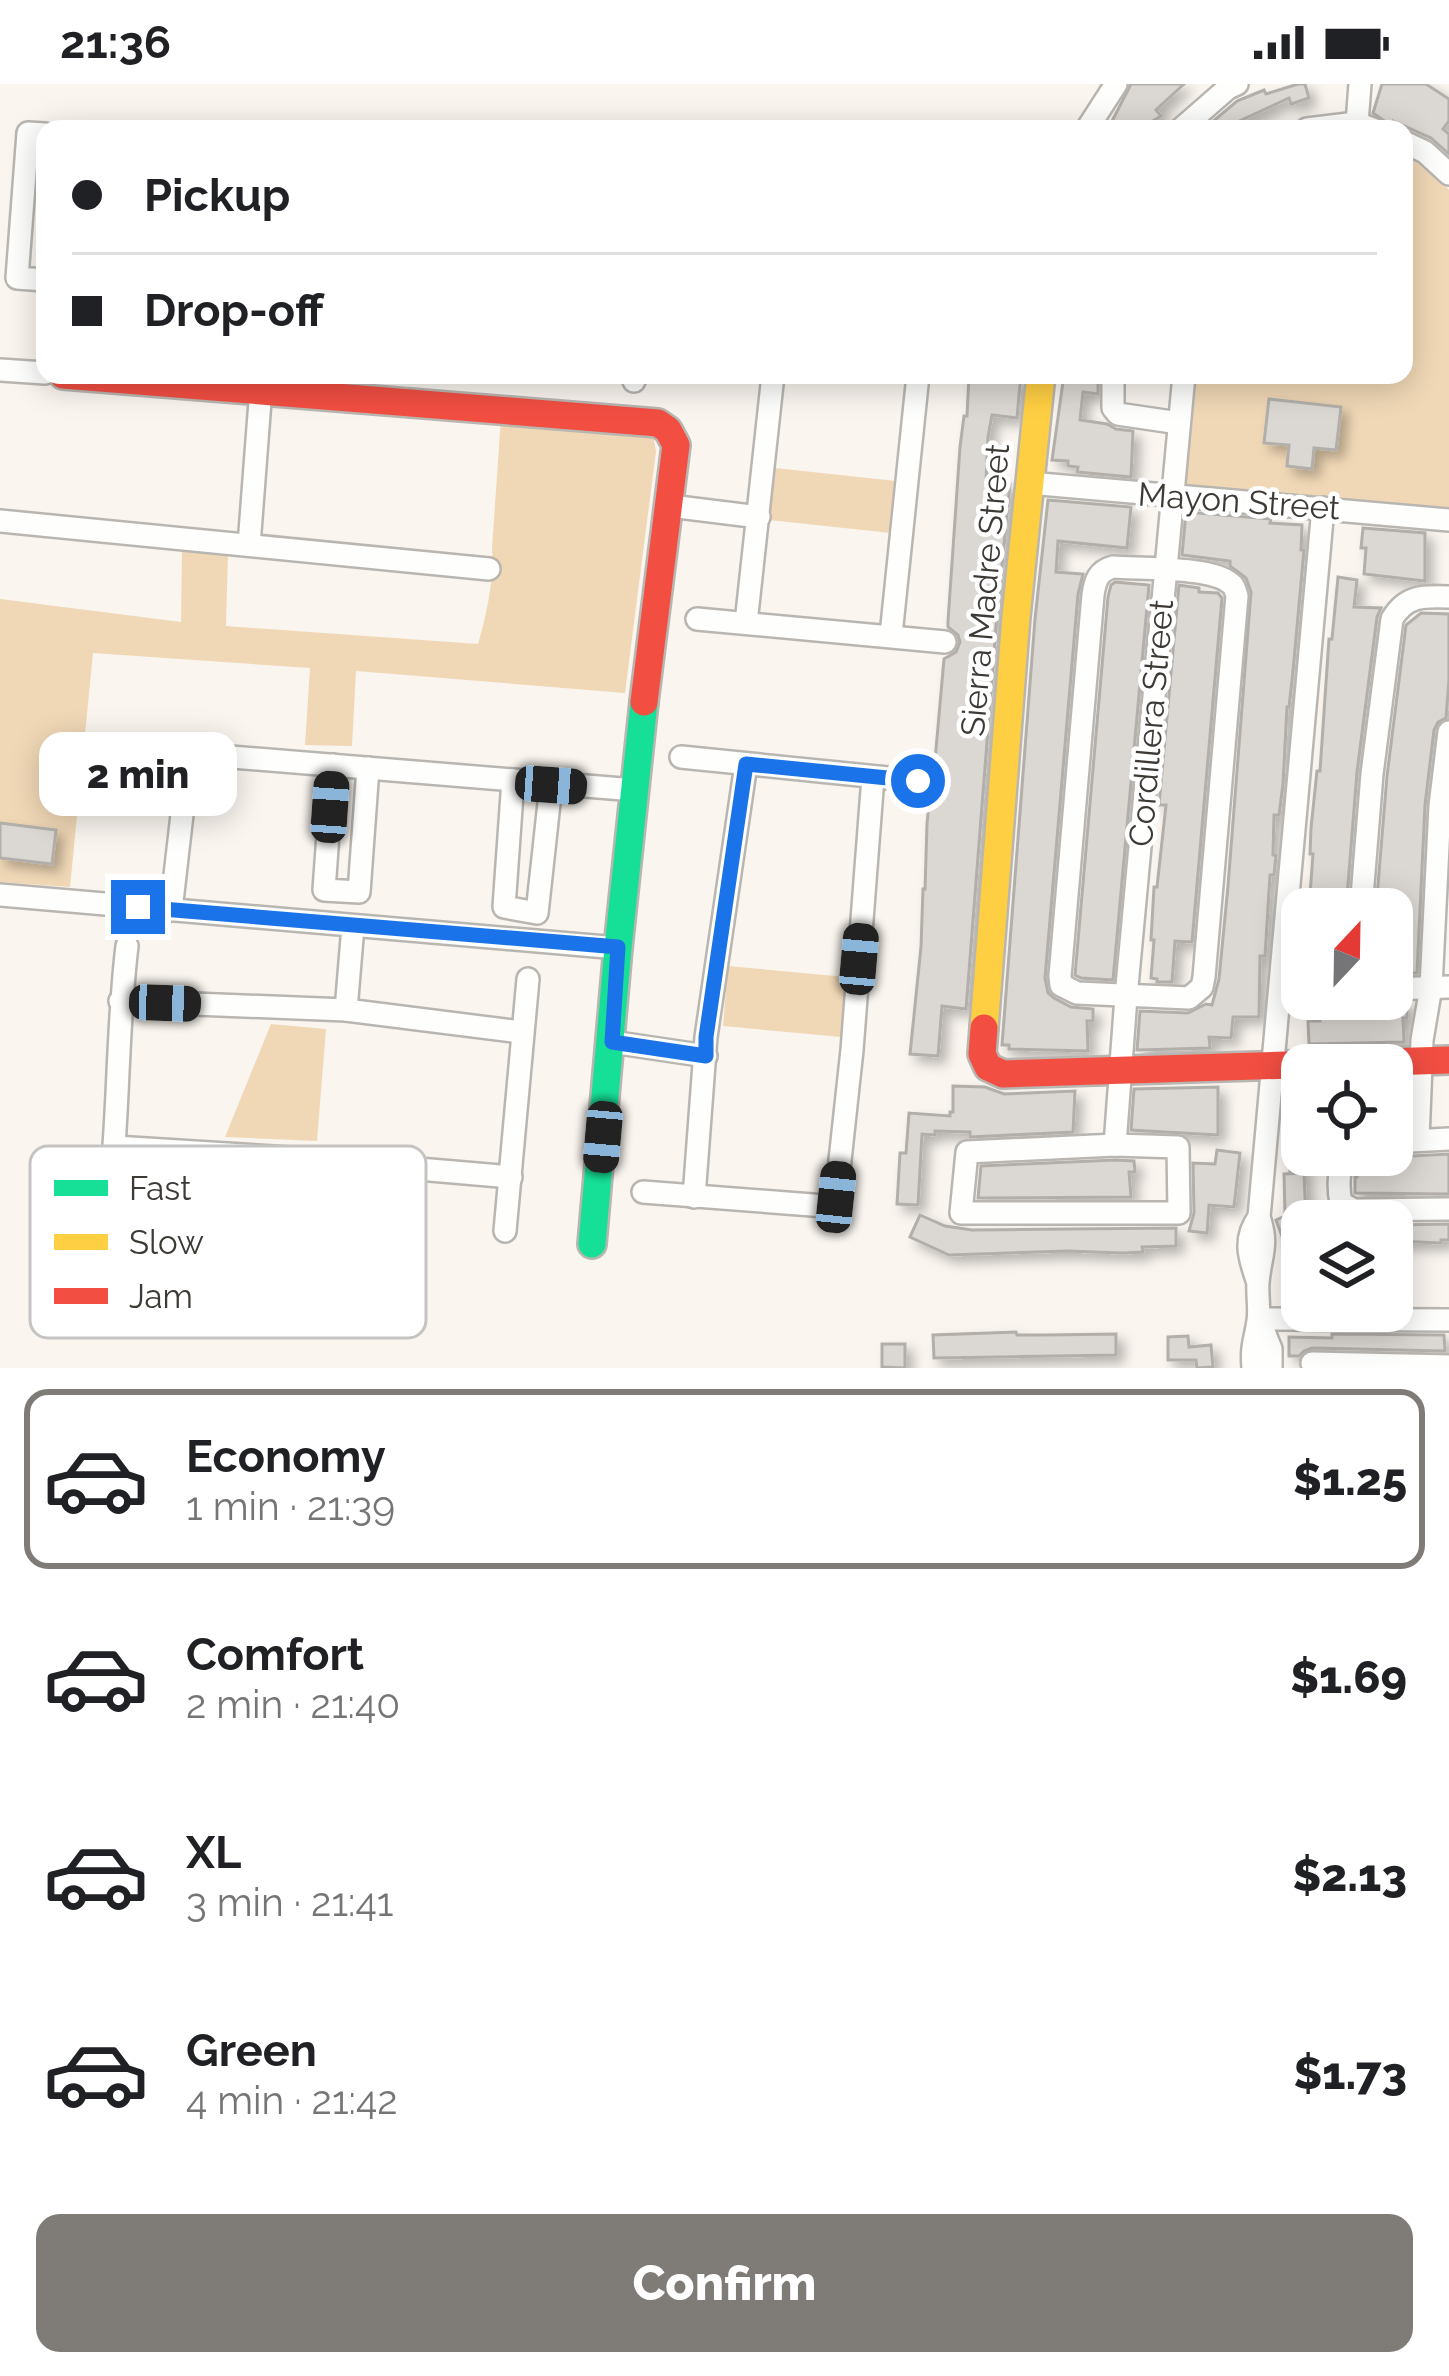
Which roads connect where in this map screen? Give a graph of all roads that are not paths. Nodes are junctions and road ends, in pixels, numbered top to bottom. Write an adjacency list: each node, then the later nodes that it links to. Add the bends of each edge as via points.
1 (1237, 84): 5 (street)
2 (1360, 84): 6 (street)
3 (1109, 86): 4 (street)
4 (1092, 120)
5 (1191, 120)
6 (1364, 120)
7 (36, 133): 10 (street, via 28,133 17,278)
8 (1413, 146): 9 (street)
9 (1449, 175)
10 (36, 279)
11 (0, 370): 12 (street)
12 (36, 373)
13 (262, 384): 28 (street)
14 (272, 384): 23 (street, via 658,423 676,445)
15 (772, 384): 25 (street)
16 (917, 384): 34 (street)
17 (1040, 384): 21 (street, Sierra Madre Street)
18 (1113, 384): 20 (street, via 1118,414)
19 (1183, 384): 20 (street, Cordillera Street)
20 (1179, 423): 22 (street, Cordillera Street)
21 (1030, 483): 22 (street, Mayon Street); 64 (street, Sierra Madre Street, via 982,1054 1003,1073)
22 (1172, 497): 24 (street, Mayon Street); 30 (street, Cordillera Street)
23 (670, 506): 25 (street); 47 (street)
24 (1323, 508): 26 (street, Mayon Street); 63 (street)
25 (759, 517): 33 (street)
26 (1449, 520)
27 (0, 521): 28 (street)
28 (249, 545): 29 (street)
29 (489, 569)
30 (1165, 571): 56 (street, Cordillera Street); 56 (street, via 1104,569 1093,595 1060,976 1068,990); 56 (street, via 1224,579 1237,596 1204,977 1189,998)
31 (1449, 597): 48 (street, via 1420,596 1400,604 1392,619)
32 (697, 619): 33 (street)
33 (746, 623): 34 (street)
34 (890, 635): 35 (street)
35 (945, 642)
36 (1449, 732): 55 (street, via 1440,806)
37 (85, 745): 38 (street)
38 (189, 754): 41 (street); 50 (street)
39 (681, 757): 40 (street)
40 (746, 764): 43 (street); 61 (street)
41 (333, 765): 42 (street); 42 (street, via 324,890 359,892)
42 (368, 768): 44 (street)
43 (873, 777): 45 (street); 74 (street, via 836,1197 825,1206)
44 (513, 780): 46 (street); 46 (street, via 504,907 537,913)
45 (918, 781)
46 (551, 785): 47 (street)
47 (635, 790): 53 (street)
48 (1362, 888)
49 (0, 895): 50 (street)
50 (171, 910): 51 (street)
51 (353, 926): 53 (street); 58 (street)
52 (127, 946): 57 (street)
53 (618, 947): 60 (street)
54 (528, 979): 59 (street)
55 (1440, 987): 62 (street)
56 (1126, 997): 64 (street, Cordillera Street)
57 (120, 1000): 58 (street); 69 (street)
58 (346, 1010): 59 (street)
59 (521, 1032): 72 (street)
60 (612, 1042): 61 (street); 77 (street)
61 (706, 1056): 74 (street)
62 (1435, 1060): 63 (street, Sierra Madre Street); 66 (street)
63 (1273, 1065): 64 (street, Sierra Madre Street); 78 (street)
64 (1120, 1072): 68 (street, Cordillera Street)
65 (1449, 1138): 66 (street)
66 (1418, 1139): 67 (street)
67 (1413, 1140)
68 (1115, 1144): 68 (street, via 967,1152 962,1213 1179,1214 1178,1147)
69 (116, 1146)
70 (426, 1170): 72 (street)
71 (1340, 1176): 75 (street, via 1341,1203 1354,1210)
72 (511, 1177): 76 (street)
73 (643, 1192): 74 (street)
74 (694, 1197)
75 (1449, 1209)
76 (505, 1231)
77 (592, 1244)
78 (1259, 1319): 79 (street); 80 (street)
79 (1449, 1320)
80 (1262, 1359)
81 (1312, 1363): 83 (street)
82 (1449, 1366): 83 (street)
83 (1406, 1367)

